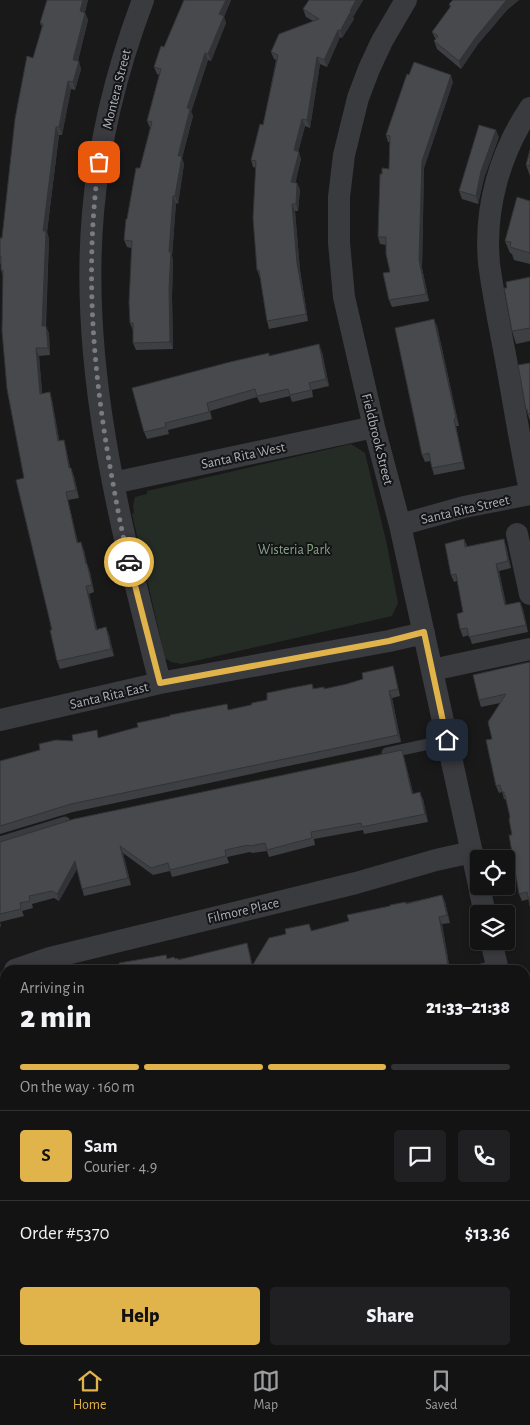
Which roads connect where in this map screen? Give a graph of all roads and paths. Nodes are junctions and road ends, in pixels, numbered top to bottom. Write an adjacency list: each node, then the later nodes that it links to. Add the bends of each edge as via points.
1 (143, 0): 5 (street, Montera Street, via 110,104 93,214 93,342 99,404)
2 (406, 0): 4 (street, Fieldbrook Street, via 382,41 358,98 344,155 339,197 344,297)
3 (530, 108): 6 (street, via 501,166 488,238 493,287)
4 (374, 426): 5 (street, Santa Rita West); 7 (street, Fieldbrook Street)
5 (113, 483): 13 (street, Montera Street, via 124,541)
6 (530, 493): 7 (street, Santa Rita Street)
7 (400, 525): 10 (street, Fieldbrook Street)
8 (517, 534): 9 (street)
9 (530, 594)
10 (424, 632): 12 (street, Fieldbrook Street); 13 (street, Santa Rita East)
11 (530, 649): 12 (street)
12 (432, 670): 15 (street, Fieldbrook Street)
13 (160, 683): 14 (street, Santa Rita East)
14 (0, 720)
15 (447, 740): 16 (lane); 19 (street, Fieldbrook Street)
16 (380, 754)
17 (75, 819): 18 (lane)
18 (0, 842)
19 (472, 850)
20 (470, 852): 22 (street, Filmore Place)
21 (491, 950): 23 (street)
22 (29, 965)
23 (490, 965)

